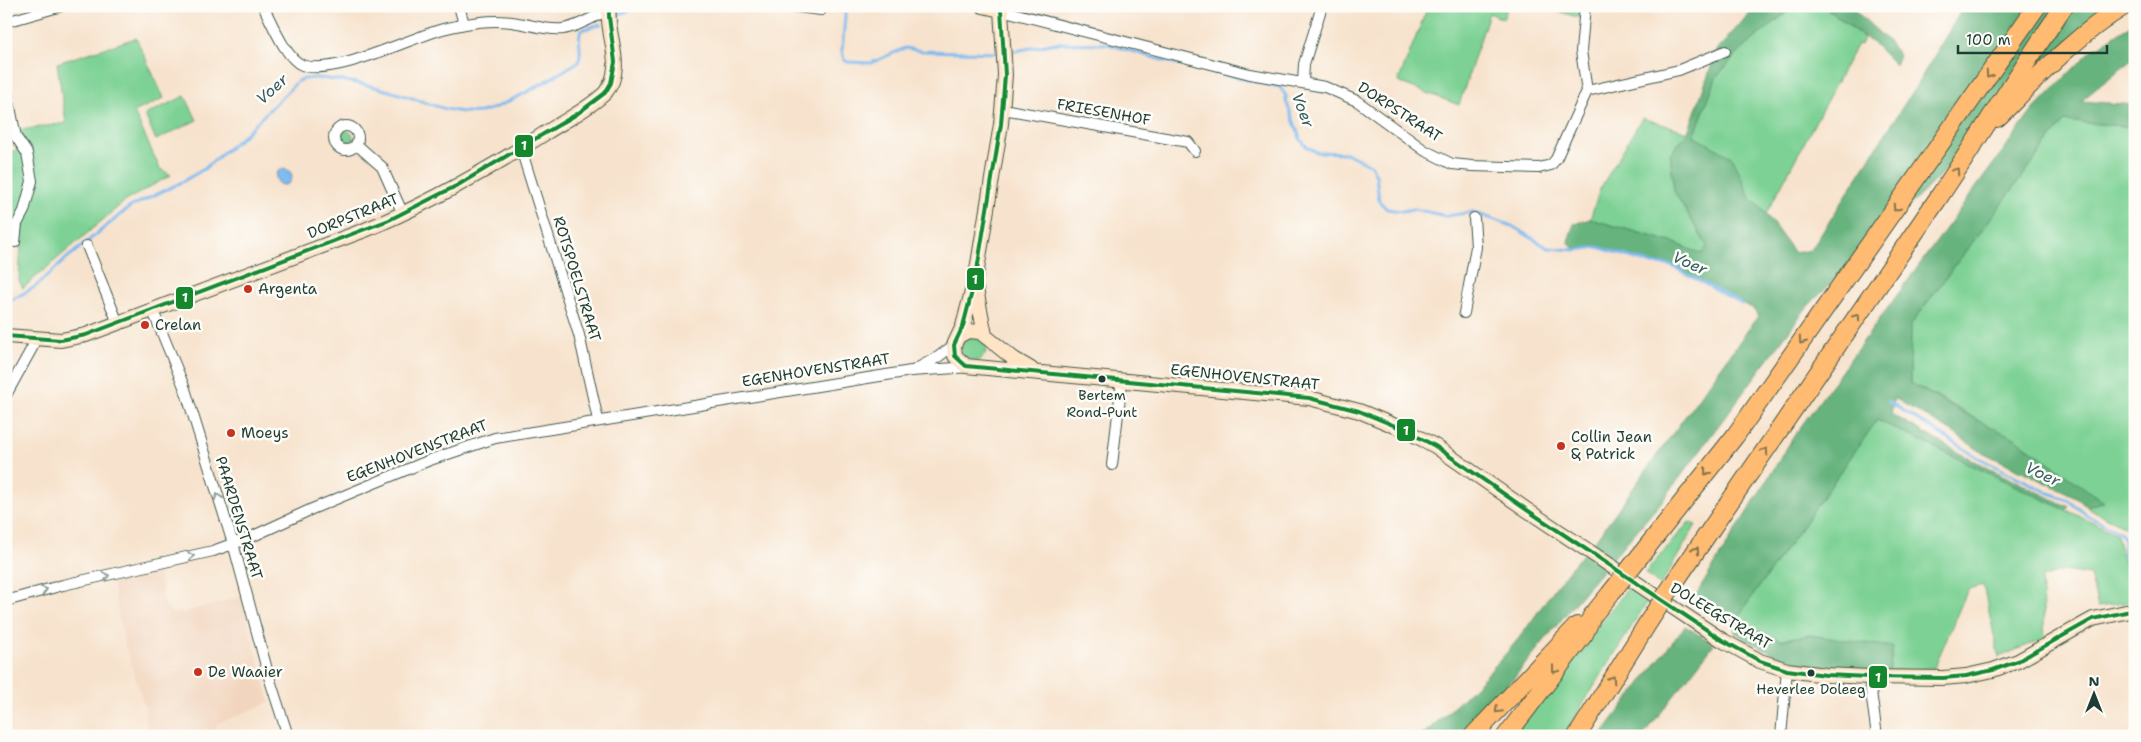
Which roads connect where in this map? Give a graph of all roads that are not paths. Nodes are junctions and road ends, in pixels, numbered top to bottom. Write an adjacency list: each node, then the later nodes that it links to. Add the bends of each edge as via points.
1 (62, 6): 14 (street)
2 (263, 6): 15 (street, via 292,59 310,67 349,62)
3 (459, 6): 15 (street)
4 (790, 6): 5 (street, via 822,10)
5 (822, 6)
6 (983, 6): 13 (street, DORPSTRAAT)
7 (1322, 6): 17 (street, via 1304,64)
8 (1585, 6): 19 (street, via 1581,52)
9 (2037, 6): 48 (highway, one-way to 48, bridge, via 1735,436)
10 (2064, 6): 21 (highway)
11 (2124, 6): 21 (highway, via 2053,61)
12 (608, 8): 15 (street, via 563,29 499,21); 23 (street, DORPSTRAAT, via 615,61 612,84 595,101)
13 (1001, 8): 17 (street, DORPSTRAAT, via 1250,74); 20 (street, via 1005,75)
14 (6, 22)
15 (464, 24)
16 (1725, 51): 19 (street, via 1680,70)
17 (1303, 83): 19 (street, DORPSTRAAT, via 1325,86 1357,101 1424,150 1452,164 1539,168 1551,165 1556,159)
18 (6, 87): 27 (street, via 16,138 27,154 32,181 17,224)
19 (1587, 91)
20 (1003, 109): 24 (street, FRIESENHOF, via 1188,142); 29 (street)
21 (1979, 136): 54 (highway, one-way to 21, bridge, via 1676,580)
22 (356, 144): 25 (street, via 382,167)
23 (521, 148): 25 (street, DORPSTRAAT); 42 (street, ROTSPOELSTRAAT, via 579,335)
24 (1196, 151)
25 (403, 214): 30 (street, DORPSTRAAT)
26 (1474, 218): 31 (street, via 1476,247)
27 (15, 242)
28 (87, 246): 32 (street)
29 (976, 276): 35 (street, via 977,302); 36 (street)
30 (153, 311): 32 (street, DORPSTRAAT); 45 (street, PAARDENSTRAAT, one-way to 30, via 185,389)
31 (1464, 313)
32 (118, 323): 34 (street, DORPSTRAAT, via 74,338)
33 (6, 336): 34 (street, DORPSTRAAT)
34 (35, 338): 41 (street)
35 (987, 338): 36 (street, EGENHOVENSTRAAT, via 974,330 963,333); 37 (street, via 989,357); 39 (street, EGENHOVENSTRAAT, via 1017,361)
36 (956, 341): 37 (street, via 957,360); 38 (street, EGENHOVENSTRAAT, via 938,357)
37 (974, 367): 38 (street, EGENHOVENSTRAAT); 39 (street, EGENHOVENSTRAAT)
38 (911, 371): 42 (street, EGENHOVENSTRAAT)
39 (1039, 372): 40 (street, EGENHOVENSTRAAT)
40 (1122, 380): 43 (street); 44 (street, EGENHOVENSTRAAT, via 1309,398 1359,411 1435,446)
41 (6, 395)
42 (598, 420): 45 (street, EGENHOVENSTRAAT, via 486,441 430,460)
43 (1112, 465)
44 (1563, 533): 49 (street, DOLEEGSTRAAT, via 1722,640 1760,661)
45 (233, 543): 46 (street, EGENHOVENSTRAAT, one-way to 45, via 213,551); 51 (street, PAARDENSTRAAT)
46 (6, 601)
47 (2135, 610): 50 (street, DOLEEGSTRAAT, via 2093,619 2018,661 1979,674 1943,678)
48 (1592, 616): 52 (highway, one-way to 52, via 1573,629); 53 (highway, one-way to 53, via 1584,634)
49 (1786, 670): 50 (street, DOLEEGSTRAAT); 55 (street)
50 (1868, 677): 56 (street)
51 (288, 736)
52 (1473, 736)
53 (1506, 736)
54 (1577, 736)
55 (1781, 736)
56 (1877, 736)

